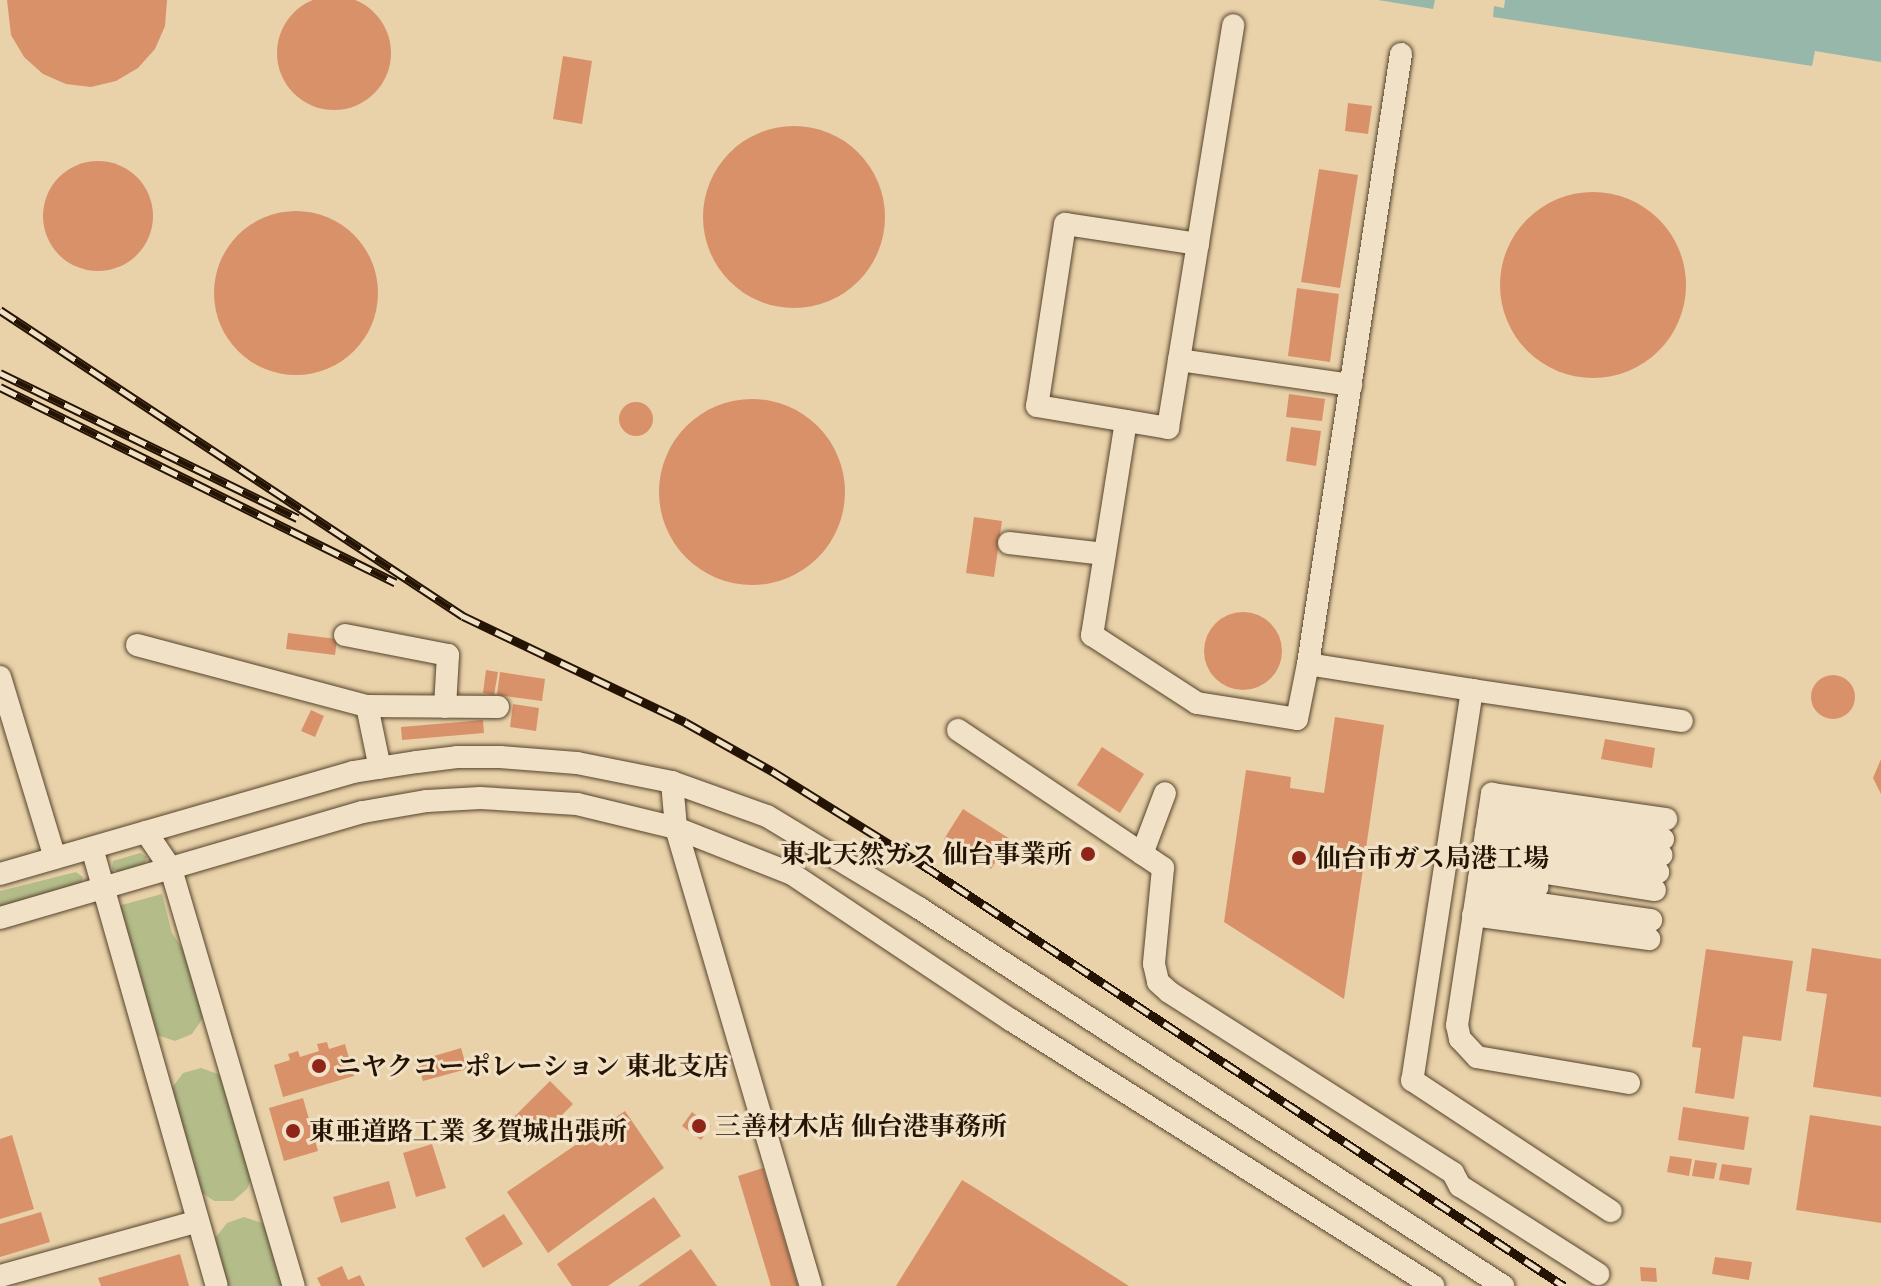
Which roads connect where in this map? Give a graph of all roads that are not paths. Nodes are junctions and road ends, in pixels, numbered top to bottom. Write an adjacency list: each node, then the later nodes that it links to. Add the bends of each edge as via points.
1 (1233, 25): 3 (street)
2 (1401, 54): 5 (street)
3 (1198, 244): 4 (street); 6 (street, via 1065,224 1037,406)
4 (1179, 360): 5 (street); 6 (street, via 1168,428)
5 (1351, 385): 11 (street)
6 (1126, 421): 8 (street)
7 (1009, 543): 8 (street)
8 (1104, 554): 11 (street, via 1092,635 1197,703 1297,719)
9 (345, 635): 15 (street, via 448,655)
10 (137, 645): 14 (street)
11 (1308, 664): 13 (street)
12 (0, 677): 26 (street)
13 (1472, 690): 17 (street); 34 (street, via 1412,1080)
14 (367, 706): 15 (street); 19 (street)
15 (445, 707): 16 (street)
16 (498, 707)
17 (1682, 721)
18 (958, 730): 25 (street)
19 (380, 768): 20 (street, via 500,757 577,763); 23 (street)
20 (672, 782): 22 (street); 42 (street, via 767,816 919,908)
21 (1165, 793): 25 (street)
22 (676, 828): 28 (street, via 577,804 480,798 427,801 363,812); 40 (street); 41 (street, via 792,874 993,1008)
23 (146, 832): 24 (street); 28 (street)
24 (92, 848): 26 (street); 31 (street)
25 (1142, 854): 36 (street, via 1163,868 1154,964 1158,982)
26 (55, 858): 29 (street)
27 (1482, 864): 30 (street); 30 (street); 30 (street); 30 (street, via 1492,794); 33 (street, via 1457,1025 1460,1039 1477,1057)
28 (171, 869): 31 (street); 39 (street)
29 (0, 874)
30 (1657, 880)
31 (103, 889): 32 (street); 35 (street)
32 (0, 918)
33 (1629, 1083)
34 (1611, 1211)
35 (198, 1221): 37 (street); 38 (street)
36 (1598, 1274)
37 (0, 1276)
38 (217, 1286)
39 (294, 1286)
40 (811, 1286)
41 (1433, 1286)
42 (1503, 1286)

